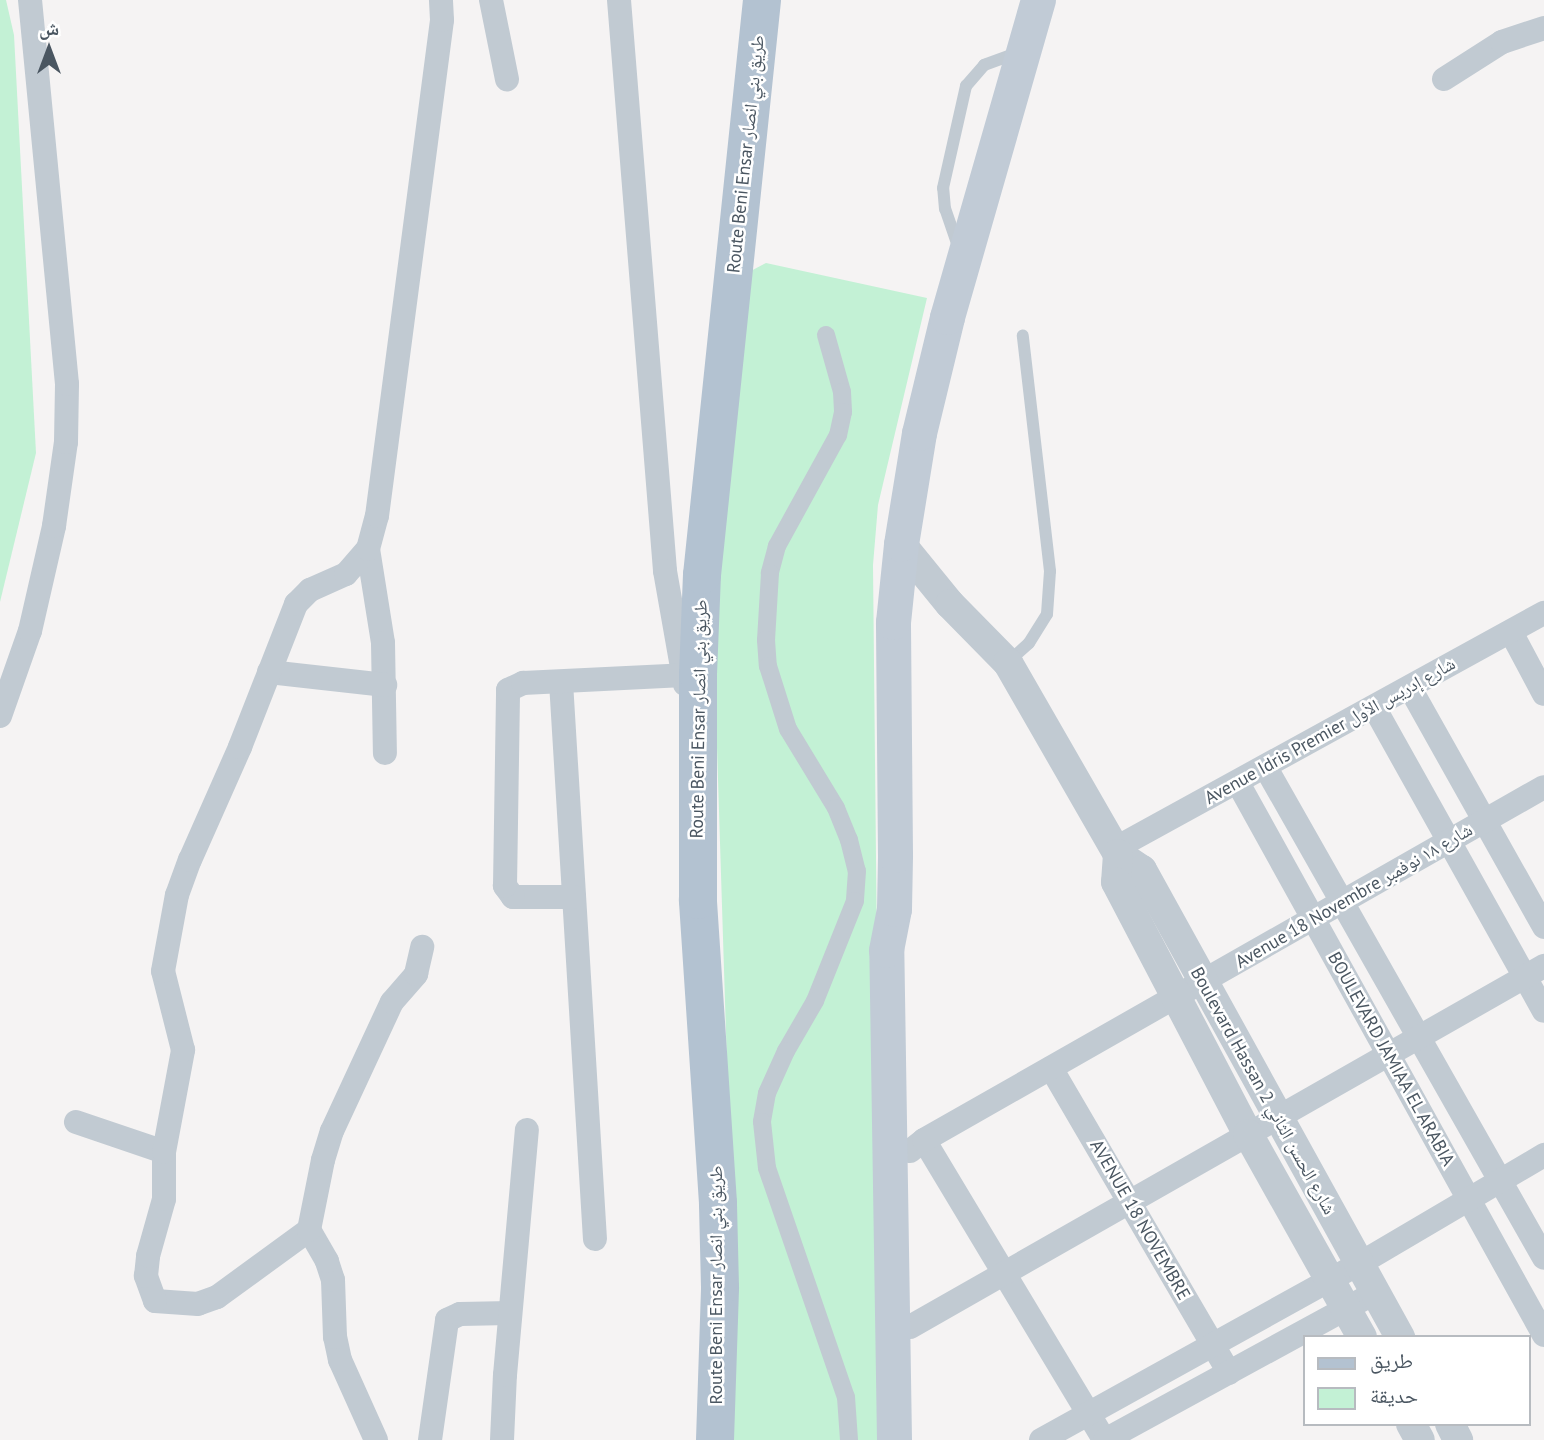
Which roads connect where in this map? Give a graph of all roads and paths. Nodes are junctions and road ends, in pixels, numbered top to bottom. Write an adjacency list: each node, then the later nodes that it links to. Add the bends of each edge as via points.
1 (30, 0): 25 (street, via 68,384 66,442 54,526 30,631)
2 (441, 0): 14 (street, via 377,516)
3 (491, 0): 8 (street)
4 (619, 0): 19 (street, via 665,571)
5 (762, 0): 27 (main road, Route Beni Ensar طريق بني انصار, via 702,576)
6 (1029, 20): 10 (main road); 10 (lane, via 966,86 943,188 950,226)
7 (1544, 28): 9 (street, via 1502,42)
8 (507, 79)
9 (1444, 79)
10 (964, 260): 13 (main road, via 919,433)
11 (826, 335): 77 (street, via 843,412 838,435 777,546 769,573 766,640 768,666 788,729 836,808 849,839 857,872 855,901 815,1001 767,1093 762,1122 767,1168 846,1397)
12 (1023, 336): 17 (lane, via 1050,571 1047,614 1029,643)
13 (901, 544): 17 (street, Boulevard Hassan 2 شارع الحسن الثاني, via 950,604); 36 (main road, via 893,622)
14 (368, 549): 18 (street, via 346,574 310,590 296,604); 21 (street)
15 (1544, 613): 16 (street, Avenue Idris Premier شارع إدريس الأول)
16 (1511, 632): 22 (street, Avenue Idris Premier شارع إدريس الأول); 23 (street)
17 (1008, 663): 33 (street, Boulevard Hassan 2 شارع الحسن الثاني)
18 (270, 672): 21 (street); 52 (street, via 177,895 163,971 183,1050)
19 (684, 675): 20 (street); 27 (street)
20 (561, 682): 34 (street); 34 (street, via 523,683 508,690 505,886 513,897)
21 (385, 685): 26 (street)
22 (1410, 688): 24 (street, Avenue Idris Premier شارع إدريس الأول); 31 (street)
23 (1544, 694)
24 (1374, 707): 28 (street, Avenue Idris Premier شارع إدريس الأول); 32 (street)
25 (0, 716)
26 (385, 753)
27 (696, 761): 76 (main road, Route Beni Ensar طريق بني انصار, via 698,900 718,1203)
28 (1266, 768): 29 (street, Avenue Idris Premier شارع إدريس الأول); 35 (street, BOULEVARD JAMIAA EL ARABIA)
29 (1238, 783): 33 (street, Avenue Idris Premier شارع إدريس الأول); 37 (street, BOULEVARD JAMIAA EL ARABIA)
30 (1544, 787): 31 (street, Avenue 18 Novembre شارع ١٨ نوفمبر)
31 (1485, 821): 32 (street, Avenue 18 Novembre شارع ١٨ نوفمبر); 38 (street)
32 (1449, 841): 35 (street, Avenue 18 Novembre شارع ١٨ نوفمبر); 40 (street)
33 (1117, 851): 41 (street, Boulevard Hassan 2 شارع الحسن الثاني, via 1142,870); 42 (street, Boulevard Hassan 2 شارع الحسن الثاني, via 1116,882)
34 (574, 897): 58 (street)
35 (1342, 902): 37 (street, Avenue 18 Novembre شارع ١٨ نوفمبر); 44 (street, BOULEVARD JAMIAA EL ARABIA)
36 (894, 909): 51 (main road, via 904,951); 78 (main road, via 886,950)
37 (1313, 919): 41 (street, Avenue 18 Novembre شارع ١٨ نوفمبر); 45 (street, BOULEVARD JAMIAA EL ARABIA)
38 (1544, 927)
39 (422, 947): 57 (street, via 416,974 392,1002 332,1131)
40 (1535, 972): 43 (street); 44 (street)
41 (1203, 981): 42 (street, Avenue 18 Novembre شارع ١٨ نوفمبر); 47 (street, Boulevard Hassan 2 شارع الحسن الثاني)
42 (1177, 998): 46 (street, Avenue 18 Novembre شارع ١٨ نوفمبر); 50 (street, Boulevard Hassan 2 شارع الحسن الثاني)
43 (1544, 1011)
44 (1419, 1037): 45 (street); 54 (street, BOULEVARD JAMIAA EL ARABIA)
45 (1388, 1055): 47 (street); 55 (street, BOULEVARD JAMIAA EL ARABIA)
46 (1051, 1068): 51 (street, Avenue 18 Novembre شارع ١٨ نوفمبر); 56 (street, AVENUE 18 NOVEMBRE)
47 (1276, 1118): 50 (street); 60 (street, Boulevard Hassan 2 شارع الحسن الثاني)
48 (76, 1122): 52 (street)
49 (527, 1130): 65 (street)
50 (1248, 1134): 56 (street); 62 (street, Boulevard Hassan 2 شارع الحسن الثاني)
51 (917, 1146): 61 (street); 66 (main road)
52 (164, 1152): 57 (street, via 164,1199 146,1276 155,1301 198,1304 217,1297)
53 (1544, 1155): 54 (street)
54 (1500, 1181): 55 (street); 59 (street, BOULEVARD JAMIAA EL ARABIA)
55 (1469, 1199): 60 (street); 69 (street, BOULEVARD JAMIAA EL ARABIA)
56 (1129, 1201): 61 (street); 70 (street, AVENUE 18 NOVEMBRE)
57 (309, 1230): 73 (street, via 333,1280 340,1360)
58 (595, 1239)
59 (1544, 1258)
60 (1359, 1264): 62 (street); 63 (street, Boulevard Hassan 2 شارع الحسن الثاني)
61 (1004, 1272): 66 (street); 72 (street)
62 (1330, 1280): 64 (street, Boulevard Hassan 2 شارع الحسن الثاني); 70 (street)
63 (1375, 1293): 64 (street); 68 (street, Boulevard Hassan 2 شارع الحسن الثاني)
64 (1346, 1309): 67 (street, Boulevard Hassan 2 شارع الحسن الثاني); 71 (street)
65 (510, 1313): 74 (street, via 460,1314 447,1320); 75 (street)
66 (910, 1327): 79 (main road)
67 (1361, 1335)
68 (1399, 1335)
69 (1544, 1337)
70 (1212, 1345): 71 (street, AVENUE 18 NOVEMBRE); 72 (street)
71 (1229, 1373): 81 (street)
72 (1089, 1413): 80 (street); 81 (street)
73 (370, 1436)
74 (430, 1440)
75 (502, 1440)
76 (715, 1440)
77 (849, 1440)
78 (894, 1440)
79 (912, 1440)
80 (1041, 1440)
81 (1105, 1440)

